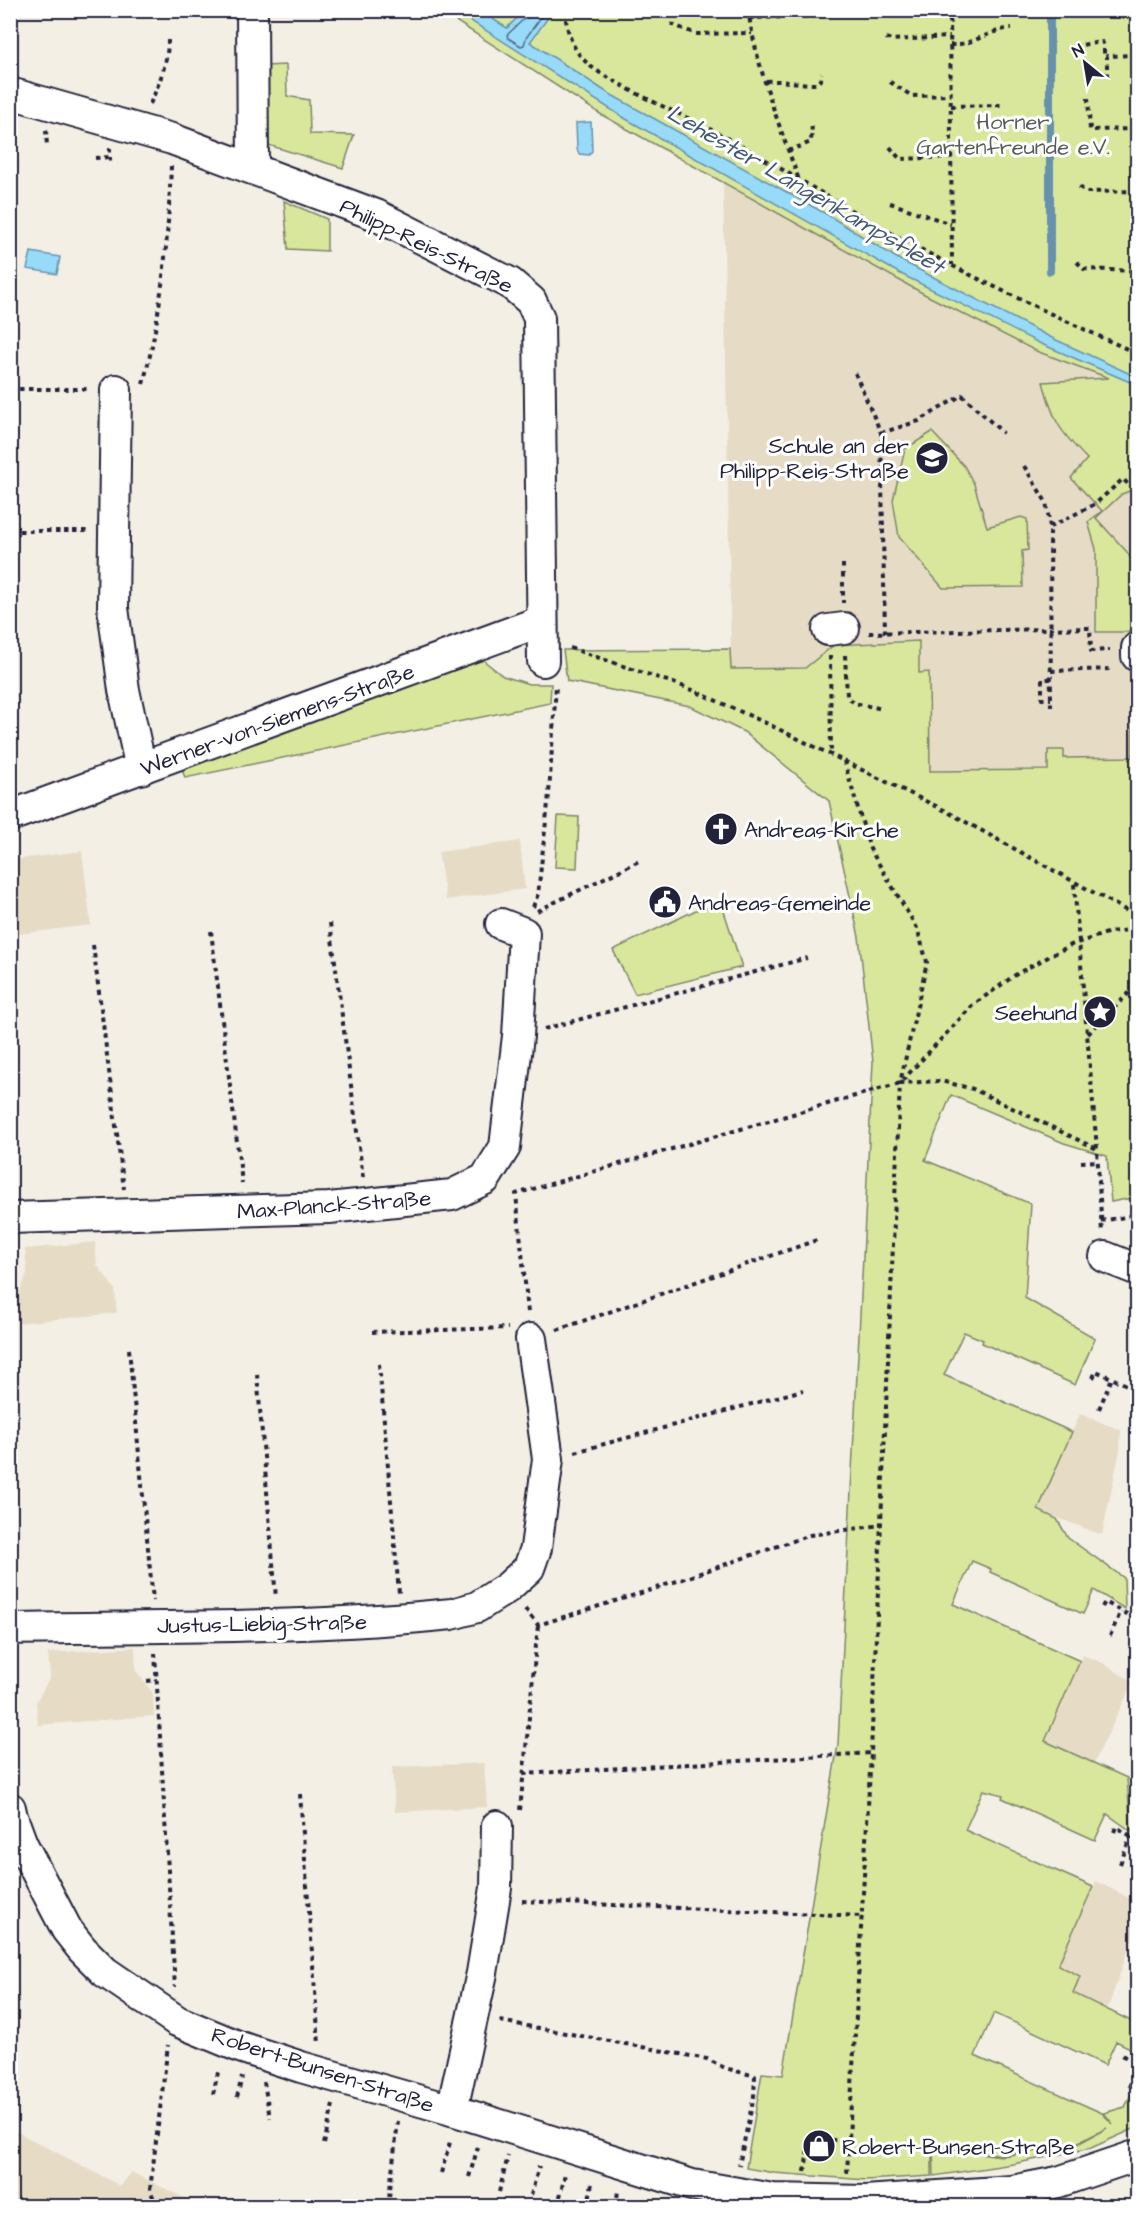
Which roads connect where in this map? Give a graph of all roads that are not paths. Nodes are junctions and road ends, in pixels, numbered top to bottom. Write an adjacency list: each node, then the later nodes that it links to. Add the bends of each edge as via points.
1 (252, 10): 3 (street)
2 (10, 93): 3 (street, Philipp-Reis-Straße, via 172,139)
3 (253, 168): 5 (street, Philipp-Reis-Straße, via 376,215 510,283 531,301 538,318)
4 (117, 390): 7 (street, via 113,608 124,690)
5 (542, 621): 6 (street, Philipp-Reis-Straße); 7 (street, Werner-von-Siemens-Straße)
6 (555, 654)
7 (141, 769): 8 (street, Werner-von-Siemens-Straße)
8 (10, 816)
9 (501, 924): 10 (street, Max-Planck-Straße, via 524,933 518,1036 505,1147 484,1179 452,1195 329,1208)
10 (10, 1218)
11 (1105, 1257): 12 (street)
12 (1137, 1270)
13 (530, 1334): 14 (street, Justus-Liebig-Straße, via 548,1459 536,1548 529,1568 477,1607 402,1619 278,1626)
14 (10, 1629)
15 (11, 1814): 17 (street, Robert-Bunsen-Straße, via 49,1898 82,1949 105,1972 175,2019 240,2047)
16 (497, 1826): 17 (street, Robert-Bunsen-Straße, via 494,1899)
17 (455, 2111): 19 (street, Robert-Bunsen-Straße, via 692,2185)
18 (1137, 2155): 19 (street, Robert-Bunsen-Straße, via 1030,2189)
19 (801, 2204)

